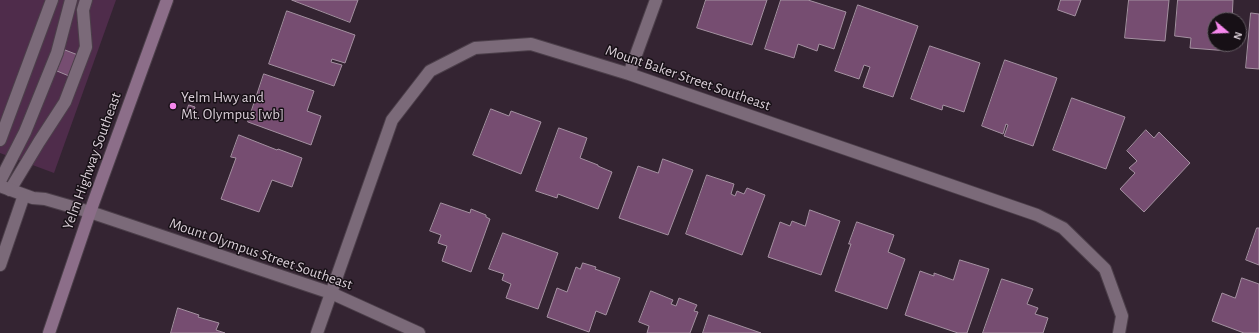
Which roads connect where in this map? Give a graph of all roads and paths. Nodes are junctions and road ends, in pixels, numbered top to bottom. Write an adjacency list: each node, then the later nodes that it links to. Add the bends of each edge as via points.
1 (52, 0): 7 (street)
2 (71, 0): 9 (street, via 57,53 25,132)
3 (86, 0): 10 (street, via 83,10 86,46 65,102)
4 (167, 0): 12 (main road, Yelm Highway Southeast)
5 (656, 0): 6 (street)
6 (629, 74): 14 (street, Mount Baker Street Southeast, via 531,44 475,48 430,71 392,120); 18 (street, Mount Baker Street Southeast, via 1037,215 1063,228 1105,269 1122,316)
7 (6, 108): 8 (street)
8 (0, 140)
9 (0, 182)
10 (5, 188): 11 (street, Mount Olympus Street Southeast)
11 (24, 195): 12 (street, Mount Olympus Street Southeast); 13 (street)
12 (90, 212): 14 (street, Mount Olympus Street Southeast); 15 (main road, Yelm Highway Southeast)
13 (0, 265)
14 (331, 293): 16 (street, Mount Baker Street Southeast); 17 (street, Mount Olympus Street Southeast)
15 (49, 333)
16 (317, 333)
17 (419, 333)
18 (1119, 333)

